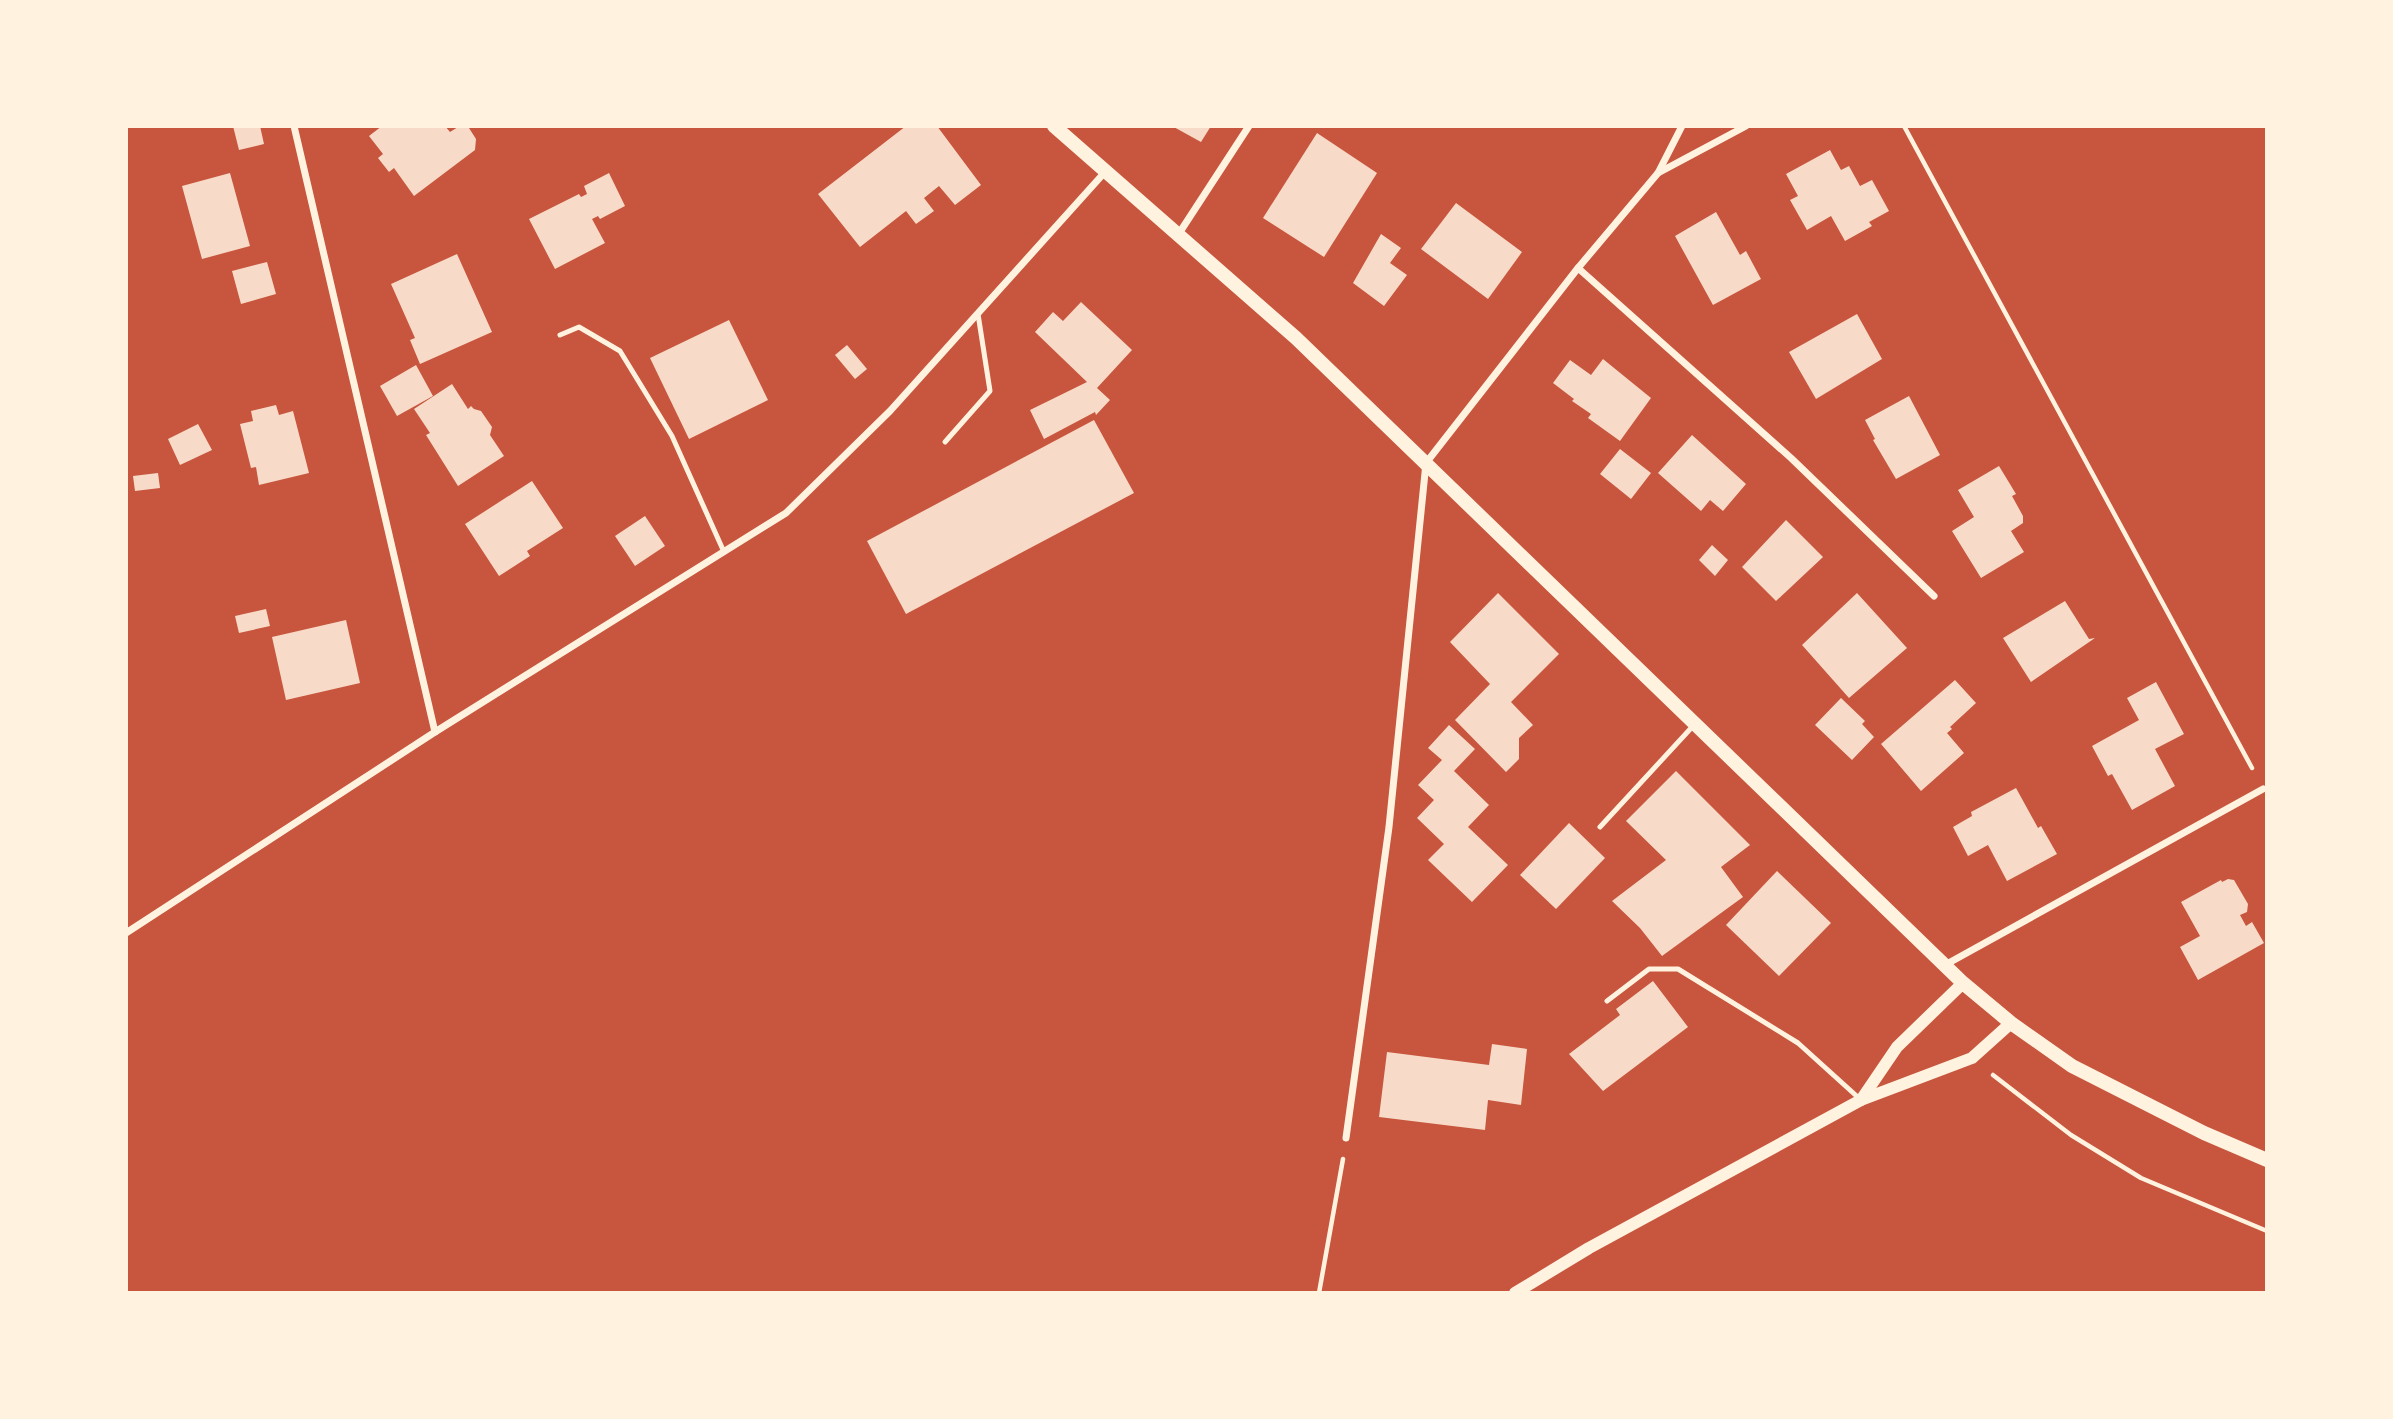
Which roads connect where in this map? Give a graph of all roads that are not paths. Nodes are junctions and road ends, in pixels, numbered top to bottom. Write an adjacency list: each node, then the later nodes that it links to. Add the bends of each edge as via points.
1 (294, 126): 17 (street)
2 (1054, 126): 6 (main road)
3 (1249, 126): 8 (street)
4 (1682, 126): 7 (street)
5 (1746, 126): 7 (street)
6 (1105, 172): 8 (main road); 10 (street)
7 (1658, 173): 9 (street)
8 (1178, 235): 13 (main road, via 1296,338)
9 (1578, 268): 13 (street); 15 (street, via 1791,458)
10 (978, 314): 12 (lane, via 990,391); 14 (street, via 890,411 786,513)
11 (560, 335): 14 (lane, via 579,327 620,351 672,436)
12 (945, 442)
13 (1426, 463): 16 (main road); 26 (street, via 1389,827)
14 (724, 552): 17 (street)
15 (1934, 596)
16 (1696, 724): 19 (lane); 21 (main road)
17 (435, 732): 20 (street)
18 (2263, 789): 21 (street)
19 (1600, 827)
20 (126, 933)
21 (1945, 965): 22 (main road)
22 (1963, 983): 24 (main road); 25 (street, via 1897,1047)
23 (1606, 1001): 25 (lane, via 1649,969 1678,969 1798,1043)
24 (2011, 1023): 25 (street, via 1972,1058); 27 (main road, via 2072,1066)
25 (1861, 1100): 28 (street, via 1589,1248)
26 (1346, 1138)
27 (2267, 1160)
28 (1516, 1293)

